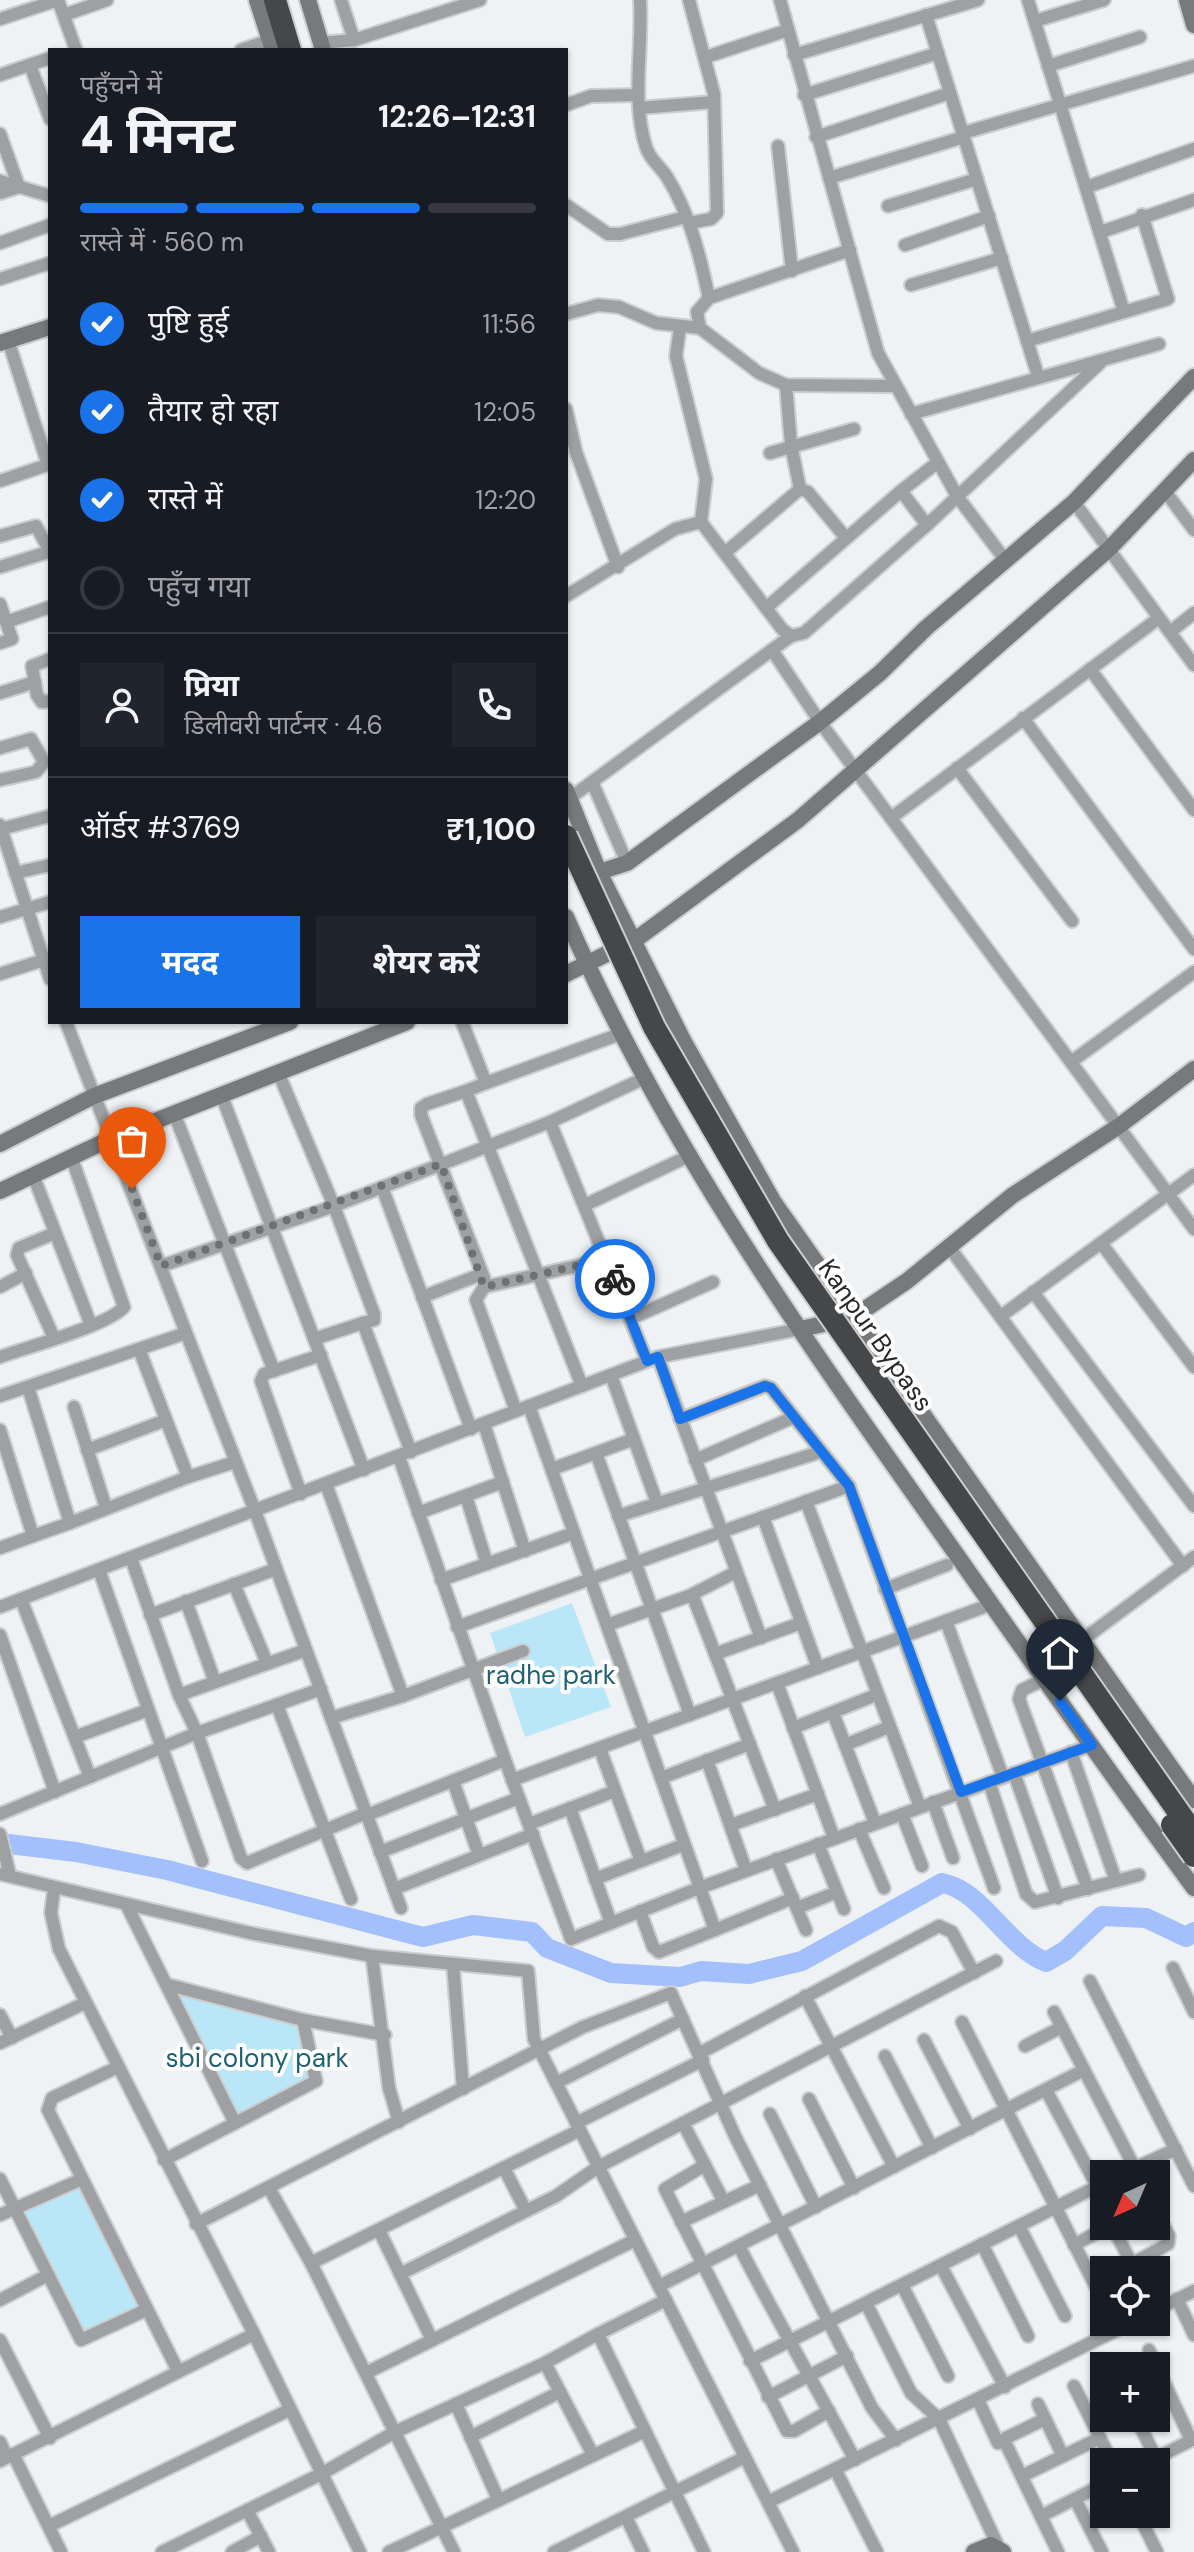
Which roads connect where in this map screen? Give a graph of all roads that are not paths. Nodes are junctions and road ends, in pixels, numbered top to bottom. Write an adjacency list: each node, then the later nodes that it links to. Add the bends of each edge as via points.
1 (58, 0): 19 (street); 21 (street)
2 (107, 0): 19 (street)
3 (257, 0): 27 (street)
4 (275, 0): 27 (highway)
5 (290, 0): 29 (highway)
6 (308, 0): 29 (street)
7 (341, 0): 26 (street)
8 (427, 0): 20 (street)
9 (480, 0): 20 (street)
10 (640, 0): 40 (street)
11 (689, 0): 32 (street)
12 (780, 0): 24 (street)
13 (926, 0): 18 (street)
14 (978, 0): 18 (street)
15 (1028, 0): 22 (street)
16 (1104, 0): 22 (street)
17 (1187, 0): 23 (street)
18 (929, 14): 30 (street); 31 (street)
19 (64, 15): 28 (street)
20 (432, 15): 26 (street)
21 (0, 19)
22 (1035, 21): 35 (street)
23 (1194, 25)
24 (788, 30): 31 (street); 32 (street)
25 (1140, 37): 35 (street)
26 (354, 40): 29 (street)
27 (278, 47)
28 (74, 48)
29 (317, 48)
30 (938, 53): 38 (street); 39 (street)
31 (794, 55): 39 (street)
32 (706, 57): 41 (street)
33 (48, 59): 34 (street)
34 (30, 65): 37 (street); 44 (street)
35 (1048, 66): 43 (street)
36 (1194, 66): 43 (street)
37 (0, 75)
38 (950, 93): 46 (street); 47 (street)
39 (804, 95): 47 (street)
40 (638, 102): 41 (street); 42 (street, via 591,96); 62 (street, via 649,155 666,175)
41 (714, 102): 62 (street, via 717,213 711,219)
42 (568, 104)
43 (1060, 105): 46 (street); 54 (street)
44 (48, 112)
45 (0, 134): 53 (street)
46 (964, 135): 50 (street); 51 (street)
47 (816, 137): 50 (street)
48 (778, 146): 70 (street)
49 (1194, 149): 54 (street)
50 (829, 178): 67 (street)
51 (977, 179): 59 (street); 61 (street)
52 (0, 181): 53 (street)
53 (19, 187): 55 (street); 56 (street)
54 (1087, 187): 64 (street)
55 (0, 193)
56 (48, 195)
57 (1194, 200): 60 (street)
58 (568, 206): 62 (street, via 608,234)
59 (888, 206)
60 (1142, 215): 64 (street); 74 (street, via 1168,299)
61 (989, 216): 66 (street); 68 (street)
62 (688, 220): 73 (street)
63 (48, 226): 65 (street)
64 (1101, 232): 74 (street)
65 (0, 243)
66 (905, 245)
67 (850, 250): 70 (street); 86 (street, via 878,353)
68 (1002, 258): 72 (street); 79 (street)
69 (48, 264): 71 (street)
70 (792, 271): 73 (street)
71 (0, 279)
72 (911, 285)
73 (709, 298): 78 (street, via 697,312)
74 (1124, 312): 79 (street)
75 (568, 313): 76 (street, via 598,305 619,307)
76 (680, 327): 78 (street); 102 (street, via 676,356 706,479)
77 (48, 328): 80 (street)
78 (700, 328): 85 (street, via 759,373)
79 (1027, 341): 83 (street)
80 (4, 342): 93 (street)
81 (1159, 344): 82 (street)
82 (1100, 363): 83 (street); 100 (street)
83 (1038, 376): 87 (street)
84 (1194, 377): 101 (street)
85 (786, 385): 86 (street); 90 (street)
86 (893, 386): 87 (street)
87 (911, 414): 94 (street)
88 (568, 418): 112 (street)
89 (854, 429): 90 (street)
90 (791, 445): 91 (street); 97 (street)
91 (770, 453)
92 (1194, 460): 99 (street)
93 (48, 462)
94 (938, 462): 98 (street); 100 (street)
95 (48, 465): 96 (street)
96 (0, 480)
97 (800, 489): 107 (street); 109 (street)
98 (901, 491): 103 (street); 107 (street)
99 (1165, 491): 104 (street); 108 (street)
100 (957, 496): 103 (street); 110 (street)
101 (1074, 502): 108 (street); 110 (street)
102 (701, 522): 109 (street); 112 (street, via 675,529)
103 (927, 525): 121 (street, via 804,633)
104 (1194, 530)
105 (46, 533): 106 (street, via 31,525); 111 (street, via 45,553)
106 (0, 536)
107 (846, 538): 116 (street)
108 (1109, 549): 118 (street); 135 (street)
109 (726, 552): 116 (street)
110 (1006, 561): 131 (street)
111 (0, 567)
112 (618, 567): 113 (street)
113 (568, 595)
114 (0, 604): 119 (street)
115 (48, 608): 119 (street)
116 (766, 608): 121 (street)
117 (1194, 613): 120 (street)
118 (1159, 618): 120 (street); 126 (street)
119 (6, 622): 122 (street, via 12,639)
120 (1170, 632): 125 (street)
121 (791, 636): 123 (street)
122 (0, 643)
123 (772, 650): 131 (street); 137 (street)
124 (48, 660): 127 (street, via 32,666)
125 (1194, 665)
126 (1090, 669): 130 (street); 139 (street)
127 (35, 682): 128 (street); 129 (street, via 39,699)
128 (0, 693)
129 (48, 701)
130 (1023, 718): 134 (street); 155 (street)
131 (820, 722): 135 (street); 144 (street)
132 (44, 746): 133 (street, via 31,739); 136 (street, via 41,768)
133 (0, 748)
134 (957, 768): 141 (street); 152 (street)
135 (856, 771): 141 (street); 154 (street)
136 (0, 780)
137 (593, 784): 138 (street); 144 (street)
138 (568, 794): 146 (street)
139 (1194, 810)
140 (48, 816): 142 (street)
141 (891, 818): 166 (street)
142 (0, 827): 147 (street)
143 (568, 840): 351 (highway, Kanpur Bypass, bridge, via 654,1027 778,1241)
144 (627, 863): 146 (street)
145 (48, 865): 147 (street)
146 (599, 872): 154 (street)
147 (15, 873): 150 (street)
148 (568, 877): 357 (highway, Kanpur Bypass, bridge, via 641,1033 713,1164 789,1285)
149 (48, 902): 150 (street)
150 (26, 908): 151 (street); 156 (street)
151 (0, 917)
152 (1072, 921)
153 (568, 922): 157 (street)
154 (635, 940): 157 (street); 206 (street, via 684,1042 773,1201)
155 (1194, 949)
156 (46, 959): 160 (street)
157 (586, 964): 159 (street); 165 (street)
158 (1194, 972): 166 (street)
159 (568, 973)
160 (0, 974)
161 (67, 1024): 173 (street)
162 (280, 1024): 173 (street)
163 (402, 1024): 168 (street)
164 (463, 1024): 170 (street)
165 (623, 1033): 169 (street); 170 (street)
166 (1071, 1062): 176 (street)
167 (1194, 1069): 176 (street)
168 (278, 1072): 172 (street); 189 (street)
169 (647, 1077): 175 (street); 180 (street)
170 (486, 1083): 171 (street)
171 (466, 1091): 179 (street); 182 (street, via 421,1108)
172 (221, 1094): 174 (street); 190 (street)
173 (94, 1096): 177 (street); 178 (street)
174 (174, 1113): 177 (street); 193 (street)
175 (550, 1122): 179 (street); 188 (street)
176 (1119, 1126): 187 (street); 195 (street, via 1013,1195)
177 (112, 1138): 181 (street); 197 (street)
178 (0, 1144)
179 (489, 1145): 182 (street); 199 (street)
180 (691, 1155): 188 (street); 210 (street, via 737,1236)
181 (71, 1156): 183 (street); 209 (street, via 125,1301 118,1314)
182 (441, 1164): 185 (street); 200 (street)
183 (33, 1175): 186 (street); 192 (street)
184 (1194, 1175): 187 (street)
185 (382, 1187): 189 (street); 204 (street)
186 (0, 1191)
187 (1168, 1194): 191 (street); 194 (street)
188 (585, 1205): 196 (street)
189 (334, 1206): 190 (street); 208 (street, via 374,1314 374,1320)
190 (272, 1226): 193 (street); 213 (street)
191 (1194, 1229)
192 (55, 1233): 198 (street, via 19,1248); 209 (street)
193 (225, 1243): 197 (street); 219 (street)
194 (1101, 1243): 203 (street); 218 (street)
195 (950, 1248): 205 (street); 206 (street)
196 (607, 1259): 199 (street); 207 (street)
197 (161, 1266): 211 (street)
198 (26, 1273): 202 (street); 212 (street)
199 (539, 1275): 200 (street); 221 (street)
200 (483, 1280): 204 (street); 226 (street, via 476,1300)
201 (713, 1282): 207 (street)
202 (0, 1287)
203 (1033, 1292): 205 (street); 251 (street)
204 (422, 1297): 231 (street)
205 (1001, 1316): 268 (street)
206 (852, 1318): 210 (street); 290 (street)
207 (630, 1319): 217 (street)
208 (363, 1323): 213 (street); 237 (street)
209 (91, 1325): 212 (street)
210 (800, 1329): 217 (street); 279 (street)
211 (186, 1333): 214 (street); 239 (street)
212 (54, 1338): 216 (street)
213 (314, 1339): 215 (street)
214 (139, 1349): 222 (street); 229 (street)
215 (321, 1355): 219 (street); 241 (street)
216 (0, 1357)
217 (652, 1359): 220 (street); 228 (street)
218 (1194, 1367)
219 (274, 1371): 247 (street, via 261,1381)
220 (611, 1375): 221 (street); 233 (street)
221 (582, 1386): 224 (street)
222 (28, 1387): 223 (street); 257 (street)
223 (0, 1396)
224 (529, 1406): 226 (street); 240 (street)
225 (74, 1407): 234 (street)
226 (516, 1411): 230 (street)
227 (792, 1418): 228 (street, via 765,1386); 235 (street); 238 (street)
228 (680, 1419): 238 (street)
229 (166, 1420): 234 (street); 242 (street)
230 (484, 1424): 231 (street); 243 (street)
231 (471, 1429): 237 (street)
232 (0, 1430): 260 (street)
233 (634, 1439): 236 (street); 250 (street)
234 (87, 1450): 252 (street)
235 (820, 1452): 245 (street); 246 (street)
236 (596, 1453): 240 (street); 255 (street)
237 (405, 1455): 241 (street); 254 (street)
238 (695, 1460): 246 (street)
239 (235, 1462): 242 (street); 253 (street)
240 (552, 1469): 259 (street)
241 (364, 1470): 244 (street)
242 (188, 1477): 252 (street)
243 (503, 1482): 248 (street); 262 (street)
244 (326, 1484): 247 (street); 304 (street)
245 (849, 1486): 249 (street); 275 (street)
246 (707, 1490): 250 (street); 258 (street)
247 (301, 1494): 253 (street)
248 (466, 1496): 254 (street); 266 (street)
249 (806, 1501): 256 (street); 293 (street)
250 (657, 1503): 255 (street)
251 (1194, 1506)
252 (106, 1508): 257 (street)
253 (255, 1511): 264 (street); 269 (street)
254 (418, 1513): 273 (street)
255 (618, 1516): 265 (street)
256 (763, 1517): 258 (street); 284 (street)
257 (70, 1523): 260 (street)
258 (721, 1532): 265 (street); 271 (street)
259 (574, 1533): 262 (street); 272 (street)
260 (33, 1536): 261 (street)
261 (0, 1548)
262 (525, 1551): 266 (street)
263 (1194, 1557): 268 (street)
264 (131, 1558): 270 (street); 282 (street)
265 (634, 1562): 272 (street); 281 (street)
266 (487, 1564): 273 (street)
267 (947, 1565): 275 (street)
268 (1183, 1566): 290 (street)
269 (276, 1569): 274 (street); 291 (street)
270 (99, 1570): 277 (street); 307 (street)
271 (736, 1572): 276 (street); 289 (street)
272 (590, 1577): 285 (street); 286 (street)
273 (441, 1580): 286 (street)
274 (234, 1584): 278 (street); 295 (street)
275 (885, 1589): 288 (street)
276 (689, 1596): 281 (street); 294 (street)
277 (21, 1599): 280 (street); 315 (street)
278 (186, 1601): 282 (street); 299 (street)
279 (992, 1604): 283 (street); 298 (street)
280 (0, 1607)
281 (651, 1609): 285 (street); 309 (street)
282 (150, 1615): 302 (street)
283 (946, 1621): 288 (street); 325 (street)
284 (801, 1623): 289 (street); 296 (street)
285 (607, 1625): 313 (street)
286 (457, 1627): 297 (street)
287 (0, 1635): 332 (street)
288 (902, 1637): 293 (street); 333 (street)
289 (761, 1638): 294 (street)
290 (1081, 1641): 336 (street)
291 (306, 1650): 295 (street); 301 (street)
292 (523, 1651): 297 (street)
293 (860, 1653): 296 (street); 303 (street)
294 (715, 1654): 305 (street)
295 (267, 1663): 299 (street)
296 (818, 1668): 300 (street)
297 (472, 1670): 304 (street); 322 (street)
298 (1045, 1679): 318 (street); 324 (street, via 1022,1690 1019,1699)
299 (215, 1682): 302 (street)
300 (777, 1683): 305 (street); 312 (street)
301 (321, 1689): 306 (street); 310 (street)
302 (179, 1695): 314 (street)
303 (876, 1695): 308 (street); 311 (street)
304 (403, 1696): 310 (street)
305 (733, 1700): 309 (street); 316 (street)
306 (277, 1705): 314 (street); 349 (street)
307 (148, 1710): 315 (street); 319 (street)
308 (833, 1713): 312 (street); 317 (street)
309 (690, 1715): 313 (street)
310 (331, 1718): 342 (street)
311 (889, 1727): 317 (street); 338 (street)
312 (793, 1728): 334 (street)
313 (645, 1732): 320 (street); 327 (street)
314 (197, 1733): 319 (street); 349 (street, via 245,1862 251,1864)
315 (75, 1737): 326 (street)
316 (750, 1744): 323 (street); 340 (street)
317 (845, 1745): 345 (street)
318 (1092, 1745): 321 (street); 371 (street)
319 (161, 1748): 326 (street); 360 (street)
320 (600, 1749): 328 (street); 331 (street)
321 (1071, 1752): 324 (street); 367 (street)
322 (505, 1760): 328 (street); 329 (street)
323 (707, 1760): 327 (street); 346 (street)
324 (1043, 1763): 325 (street); 374 (street)
325 (1009, 1775): 330 (street); 376 (street)
326 (90, 1777): 332 (street)
327 (661, 1778): 354 (street)
328 (512, 1780): 335 (street)
329 (453, 1781): 342 (street); 344 (street)
330 (989, 1782): 333 (street); 376 (street, via 1026,1894 1040,1903)
331 (615, 1791): 339 (street); 361 (street)
332 (55, 1792): 341 (street)
333 (961, 1792): 337 (street); 370 (street)
334 (818, 1794): 340 (street); 352 (street)
335 (519, 1798): 344 (street); 347 (street)
336 (1194, 1800)
337 (933, 1802): 338 (street); 358 (street)
338 (920, 1807): 343 (street)
339 (570, 1808): 347 (street); 366 (street)
340 (775, 1810): 346 (street)
341 (0, 1814)
342 (366, 1814): 349 (street); 355 (street)
343 (902, 1814): 345 (street); 362 (street)
344 (467, 1818): 355 (street); 356 (street)
345 (875, 1823): 348 (street)
346 (731, 1825): 363 (street)
347 (531, 1829): 356 (street); 383 (street, via 571,1939)
348 (859, 1829): 352 (street); 369 (street)
349 (325, 1831): 377 (street)
350 (0, 1834): 364 (street)
351 (1194, 1834)
352 (834, 1838): 353 (street)
353 (818, 1844): 359 (street); 375 (street)
354 (683, 1845): 361 (street); 368 (street)
355 (380, 1852): 373 (street)
356 (479, 1855): 373 (street)
357 (1194, 1856)
358 (953, 1858)
359 (776, 1859): 363 (street); 378 (street)
360 (202, 1861)
361 (641, 1861): 366 (street)
362 (922, 1866)
363 (746, 1870): 368 (street)
364 (5, 1875): 372 (street)
365 (1139, 1875): 367 (street)
366 (595, 1879): 383 (street)
367 (1116, 1881): 374 (street)
368 (699, 1888): 382 (street); 384 (street)
369 (884, 1888)
370 (994, 1888)
371 (1194, 1888)
372 (54, 1889): 379 (street); 394 (street, via 55,1939)
373 (394, 1889): 380 (street)
374 (1088, 1889): 376 (street)
375 (837, 1892): 378 (street); 381 (street)
376 (1058, 1898)
377 (351, 1899)
378 (795, 1903): 384 (street); 385 (street)
379 (127, 1906): 386 (street); 392 (street)
380 (401, 1908)
381 (844, 1909)
382 (640, 1911): 383 (street); 384 (street, via 659,1952)
383 (611, 1923)
384 (715, 1930)
385 (806, 1930)
386 (372, 1956): 388 (street); 402 (street)
387 (996, 1961): 390 (street)
388 (453, 1964): 407 (street, via 528,1971); 413 (street)
389 (1173, 1968): 396 (street)
390 (974, 1973): 393 (street, via 952,1932 939,1926); 406 (street)
391 (1090, 1981): 425 (street)
392 (169, 1985): 399 (street); 420 (street)
393 (805, 1996): 406 (street); 409 (street)
394 (85, 2003): 404 (street); 410 (street)
395 (1054, 2012): 401 (street)
396 (1194, 2012)
397 (0, 2015): 404 (street)
398 (683, 2019): 407 (street, via 671,1993); 409 (street); 412 (street)
399 (303, 2020): 402 (street); 420 (street, via 316,2081)
400 (962, 2022): 417 (street)
401 (1062, 2027): 405 (street); 411 (street)
402 (385, 2035): 419 (street, via 389,2088)
403 (924, 2040): 423 (street)
404 (6, 2041)
405 (1025, 2046)
406 (832, 2047): 416 (street); 432 (street)
407 (539, 2050): 412 (street); 413 (street)
408 (885, 2056): 424 (street)
409 (701, 2057): 416 (street); 422 (street)
410 (118, 2067): 426 (street); 435 (street, via 48,2103)
411 (1084, 2070): 414 (street); 427 (street)
412 (556, 2083): 422 (street)
413 (463, 2089): 419 (street)
414 (1046, 2090): 417 (street); 430 (street)
415 (809, 2099): 439 (street)
416 (723, 2102): 421 (street); 436 (street)
417 (1004, 2111): 423 (street); 443 (street)
418 (770, 2114): 442 (street)
419 (399, 2122): 438 (street)
420 (235, 2123): 426 (street)
421 (683, 2123): 429 (street); 431 (street)
422 (578, 2127): 431 (street); 433 (street)
423 (970, 2129): 424 (street)
424 (932, 2148): 432 (street)
425 (1176, 2149): 428 (street); 437 (street)
426 (164, 2160): 448 (street)
427 (1131, 2160)
428 (1156, 2160)
429 (705, 2165): 441 (street); 447 (street, via 666,2185)
430 (1090, 2166)
431 (598, 2167): 445 (street); 453 (street)
432 (894, 2167): 439 (street)
433 (504, 2168): 445 (street); 451 (street)
434 (0, 2179): 444 (street)
435 (80, 2180): 444 (street); 473 (street)
436 (760, 2185): 441 (street); 449 (street)
437 (1194, 2186)
438 (269, 2188): 448 (street); 459 (street)
439 (854, 2188): 442 (street)
440 (1090, 2190): 443 (street)
441 (724, 2202): 447 (street)
442 (816, 2207): 449 (street)
443 (1055, 2208): 450 (street); 456 (street)
444 (14, 2209): 446 (street); 464 (street)
445 (526, 2211): 463 (street)
446 (0, 2215)
447 (681, 2222): 460 (street)
448 (196, 2224): 476 (street)
449 (780, 2225): 457 (street); 475 (street)
450 (1019, 2226): 455 (street); 474 (street)
451 (379, 2230): 459 (street); 463 (street)
452 (1090, 2237): 456 (street)
453 (635, 2240): 466 (street); 482 (street)
454 (1170, 2240): 458 (street)
455 (982, 2244): 461 (street); 479 (street)
456 (1074, 2245): 462 (street)
457 (739, 2246): 460 (street); 483 (street)
458 (1148, 2256)
459 (311, 2263): 489 (street)
460 (702, 2264): 466 (street); 486 (street)
461 (941, 2266): 465 (street); 493 (street)
462 (1090, 2269)
463 (400, 2274): 482 (street)
464 (48, 2275): 469 (street); 473 (street, via 81,2340)
465 (902, 2285): 471 (street); 491 (street)
466 (659, 2286): 470 (street)
467 (1194, 2291): 468 (street)
468 (1177, 2299): 472 (street); 478 (street)
469 (0, 2300)
470 (666, 2300): 477 (street); 516 (street)
471 (866, 2303): 475 (street); 501 (street, via 911,2393)
472 (1170, 2303)
473 (146, 2310): 488 (street)
474 (1065, 2316)
475 (830, 2321): 483 (street); 485 (street)
476 (254, 2334): 488 (street); 499 (street)
477 (598, 2334): 487 (street); 503 (street)
478 (1194, 2335)
479 (1028, 2336)
480 (1105, 2336): 493 (street)
481 (0, 2340): 506 (street)
482 (432, 2340): 489 (street)
483 (788, 2342): 486 (street); 490 (street)
484 (1149, 2350): 508 (street)
485 (847, 2356): 490 (street); 509 (street, via 872,2408)
486 (750, 2361): 495 (street)
487 (545, 2363): 494 (street); 497 (street)
488 (178, 2371): 506 (street)
489 (366, 2373): 504 (street)
490 (810, 2375): 495 (street); 500 (street)
491 (948, 2376)
492 (1074, 2386): 507 (street)
493 (1005, 2387): 496 (street)
494 (560, 2392): 505 (street); 514 (street)
495 (768, 2397): 500 (street, via 784,2429 791,2432)
496 (978, 2400): 501 (street); 511 (street)
497 (456, 2404): 504 (street); 505 (street)
498 (1038, 2404): 502 (street)
499 (289, 2410): 520 (street); 531 (street)
500 (829, 2411): 518 (street)
501 (939, 2419): 509 (street); 534 (street)
502 (1045, 2419): 515 (street); 521 (street, via 1005,2440)
503 (645, 2431): 514 (street); 523 (street)
504 (395, 2432): 520 (street); 530 (street)
505 (470, 2437): 524 (street)
506 (50, 2438): 517 (street)
507 (1100, 2438): 512 (street); 515 (street)
508 (1193, 2439): 513 (street)
509 (896, 2440): 518 (street)
510 (0, 2442): 517 (street)
511 (998, 2443)
512 (1105, 2448)
513 (1170, 2451)
514 (593, 2455): 524 (street)
515 (1063, 2456): 521 (street)
516 (745, 2457): 523 (street); 526 (street)
517 (7, 2458): 531 (street)
518 (855, 2460): 519 (street)
519 (835, 2469): 526 (street); 546 (street)
520 (321, 2474): 527 (street); 539 (street)
521 (1022, 2476): 528 (street)
522 (1090, 2491): 525 (street)
523 (675, 2493): 529 (street); 544 (street)
524 (498, 2499): 530 (street)
525 (1075, 2499): 528 (street); 549 (street)
526 (768, 2502): 545 (street)
527 (247, 2510): 533 (street); 536 (street)
528 (1041, 2516): 548 (street)
529 (626, 2517): 542 (street); 543 (street)
530 (441, 2525): 540 (street); 541 (street)
531 (49, 2526): 535 (street)
532 (1145, 2528): 550 (street)
533 (261, 2536): 537 (street); 538 (street)
534 (1000, 2549): 547 (street)
535 (61, 2552)
536 (162, 2552)
537 (232, 2552)
538 (269, 2552)
539 (360, 2552)
540 (389, 2552)
541 (454, 2552)
542 (554, 2552)
543 (643, 2552)
544 (704, 2552)
545 (793, 2552)
546 (877, 2552)
547 (974, 2552)
548 (1058, 2552)
549 (1102, 2552)
550 (1157, 2552)

